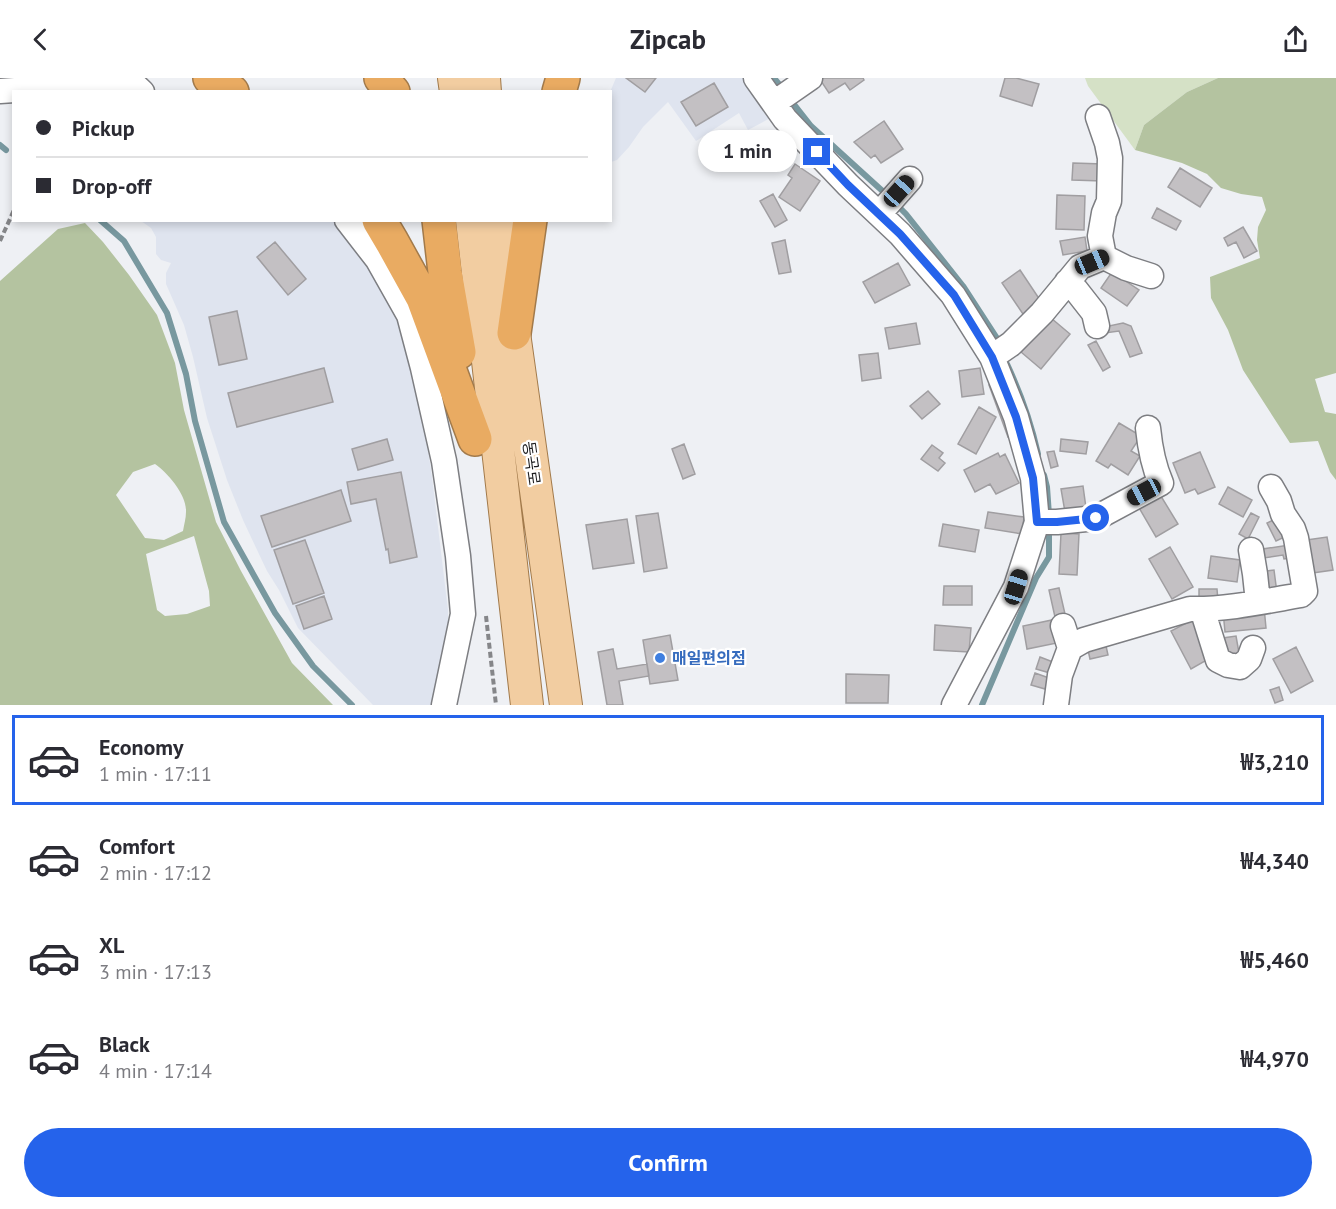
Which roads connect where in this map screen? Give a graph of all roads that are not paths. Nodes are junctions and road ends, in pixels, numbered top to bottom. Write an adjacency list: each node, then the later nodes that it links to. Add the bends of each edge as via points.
1 (210, 78): 6 (highway)
2 (381, 78): 7 (highway)
3 (756, 78): 8 (street)
4 (15, 90): 5 (street, via 102,84 127,78)
5 (140, 90)
6 (229, 90)
7 (391, 90)
8 (790, 92): 21 (street, via 785,119 848,185 894,198 900,234)
9 (1098, 117): 16 (street, via 1110,158 1109,201 1100,236)
10 (349, 222): 31 (street, via 378,260 409,315 444,461 463,614)
11 (380, 222): 23 (highway, via 423,298)
12 (439, 222): 23 (highway)
13 (472, 222): 29 (main road, 동곡로)
14 (501, 222): 20 (main road, 동곡로)
15 (530, 222): 20 (highway)
16 (1104, 257): 17 (street); 18 (street, via 1080,267)
17 (1151, 276)
18 (1067, 282): 19 (street, via 1094,313); 21 (street, via 1042,313)
19 (1097, 326)
20 (514, 333): 33 (main road, 동곡로)
21 (1001, 351): 25 (street)
22 (1148, 428): 25 (street, via 1161,483 1096,518)
23 (475, 439): 29 (main road)
24 (1271, 487): 27 (street, via 1296,538 1305,591)
25 (1045, 522): 34 (street)
26 (1251, 550): 27 (street)
27 (1258, 602): 28 (street)
28 (1202, 609): 30 (street, via 1218,660 1240,666 1250,658); 35 (street, via 1190,609 1084,640 1066,637)
29 (516, 613): 32 (main road, 동곡로)
30 (1253, 648)
31 (444, 705)
32 (527, 705)
33 (566, 705)
34 (954, 705)
35 (1056, 705)

